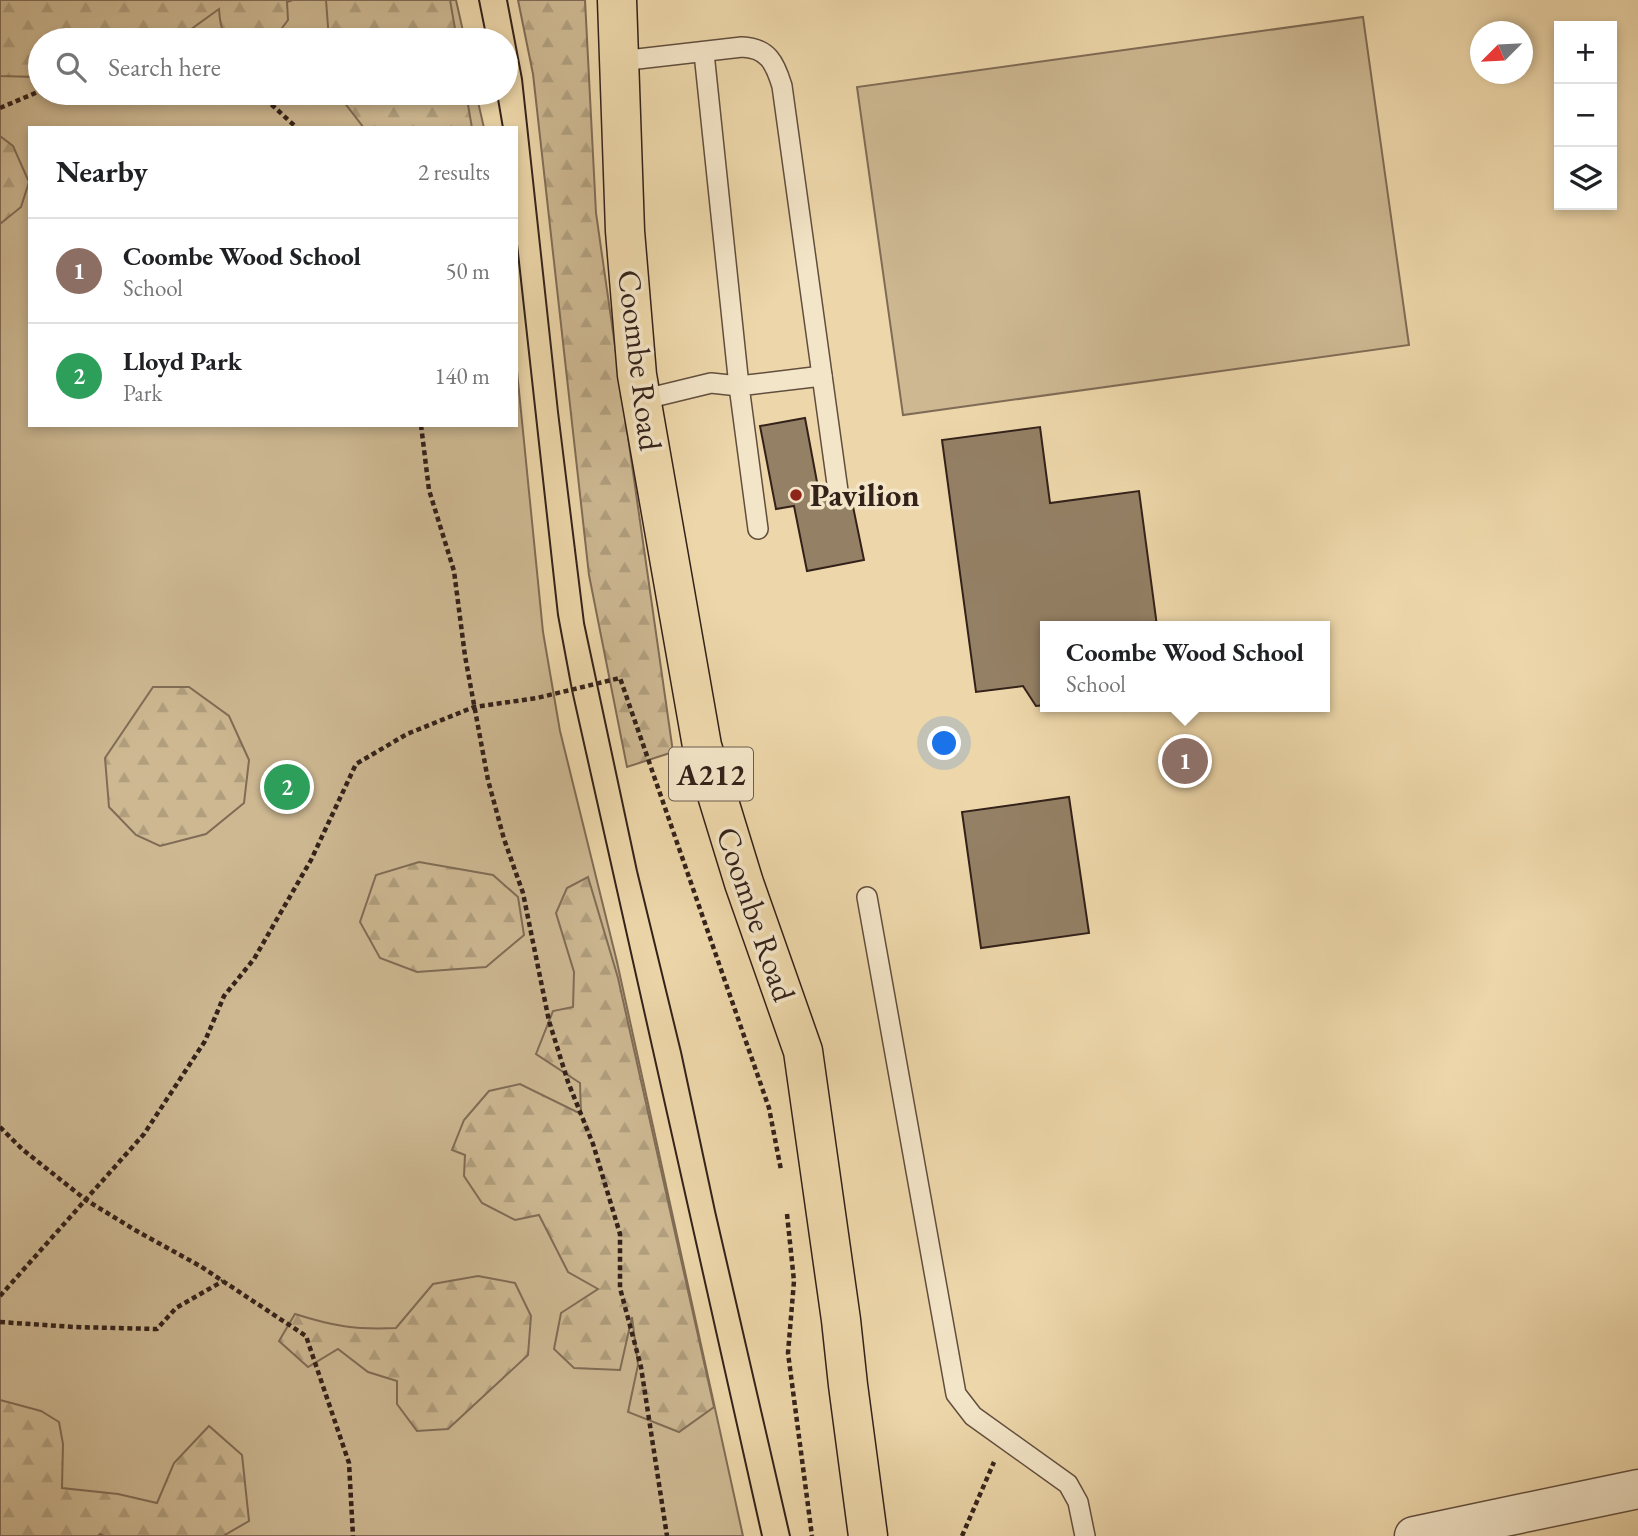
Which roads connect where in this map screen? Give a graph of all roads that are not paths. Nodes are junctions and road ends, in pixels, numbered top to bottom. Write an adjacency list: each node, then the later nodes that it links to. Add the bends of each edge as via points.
1 (617, 0): 3 (main road, Coombe Road / A212)
2 (704, 53): 3 (lane); 4 (lane, via 757,48 777,70); 5 (lane)
3 (620, 61): 6 (main road, Coombe Road / A212, via 625,231)
4 (822, 376): 5 (lane); 7 (lane)
5 (739, 386): 6 (lane, via 711,383); 8 (lane)
6 (641, 400): 11 (main road, Coombe Road / A212, via 702,746 803,1051)
7 (838, 491)
8 (758, 529)
9 (867, 897): 12 (lane, via 956,1394 973,1416 1068,1484 1078,1503)
10 (1638, 1489): 13 (street)
11 (868, 1536)
12 (1085, 1536)
13 (1414, 1536)

